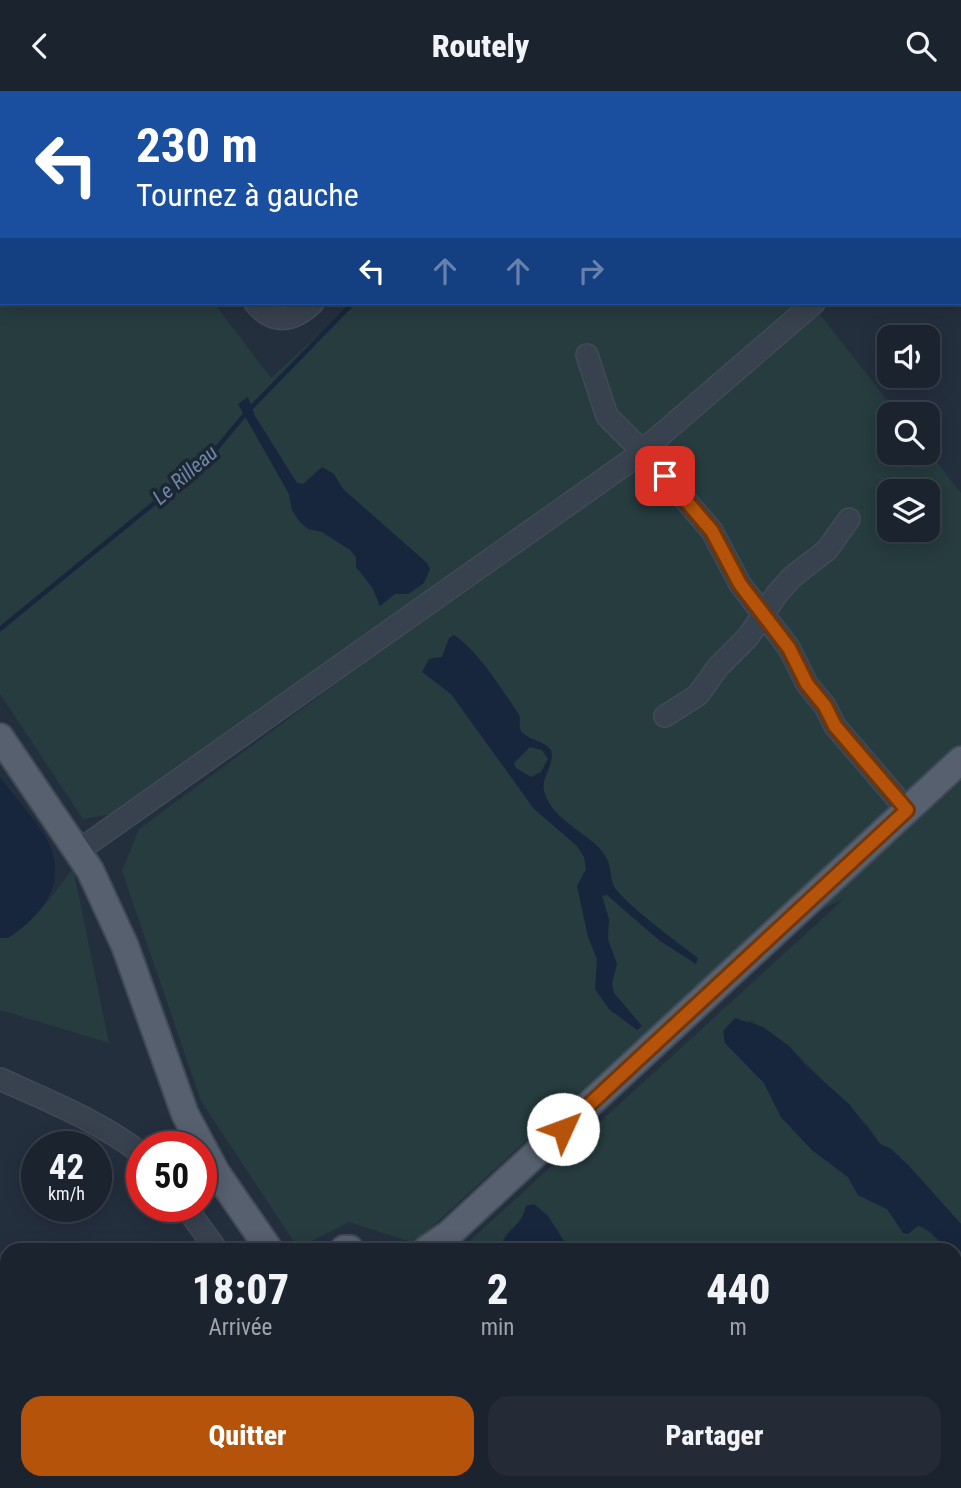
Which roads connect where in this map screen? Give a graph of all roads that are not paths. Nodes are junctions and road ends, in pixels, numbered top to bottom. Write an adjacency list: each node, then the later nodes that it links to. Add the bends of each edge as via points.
1 (257, 305): 2 (street, via 271,318 284,319)
2 (311, 305)
3 (812, 305): 5 (street)
4 (587, 355): 5 (street, via 607,416)
5 (642, 451): 13 (street)
6 (651, 493): 8 (street, via 665,476 712,531)
7 (849, 519): 8 (street, via 827,550 792,577)
8 (762, 616): 9 (street, via 698,695); 12 (street, via 789,648 835,726)
9 (665, 716)
10 (0, 737): 13 (main road)
11 (961, 760): 12 (main road)
12 (907, 810): 19 (main road)
13 (78, 851): 18 (main road, via 125,946 185,1114 216,1172)
14 (0, 1079): 15 (street, via 74,1111)
15 (126, 1142)
16 (197, 1222): 17 (street)
17 (212, 1243)
18 (265, 1243)
19 (436, 1243)

